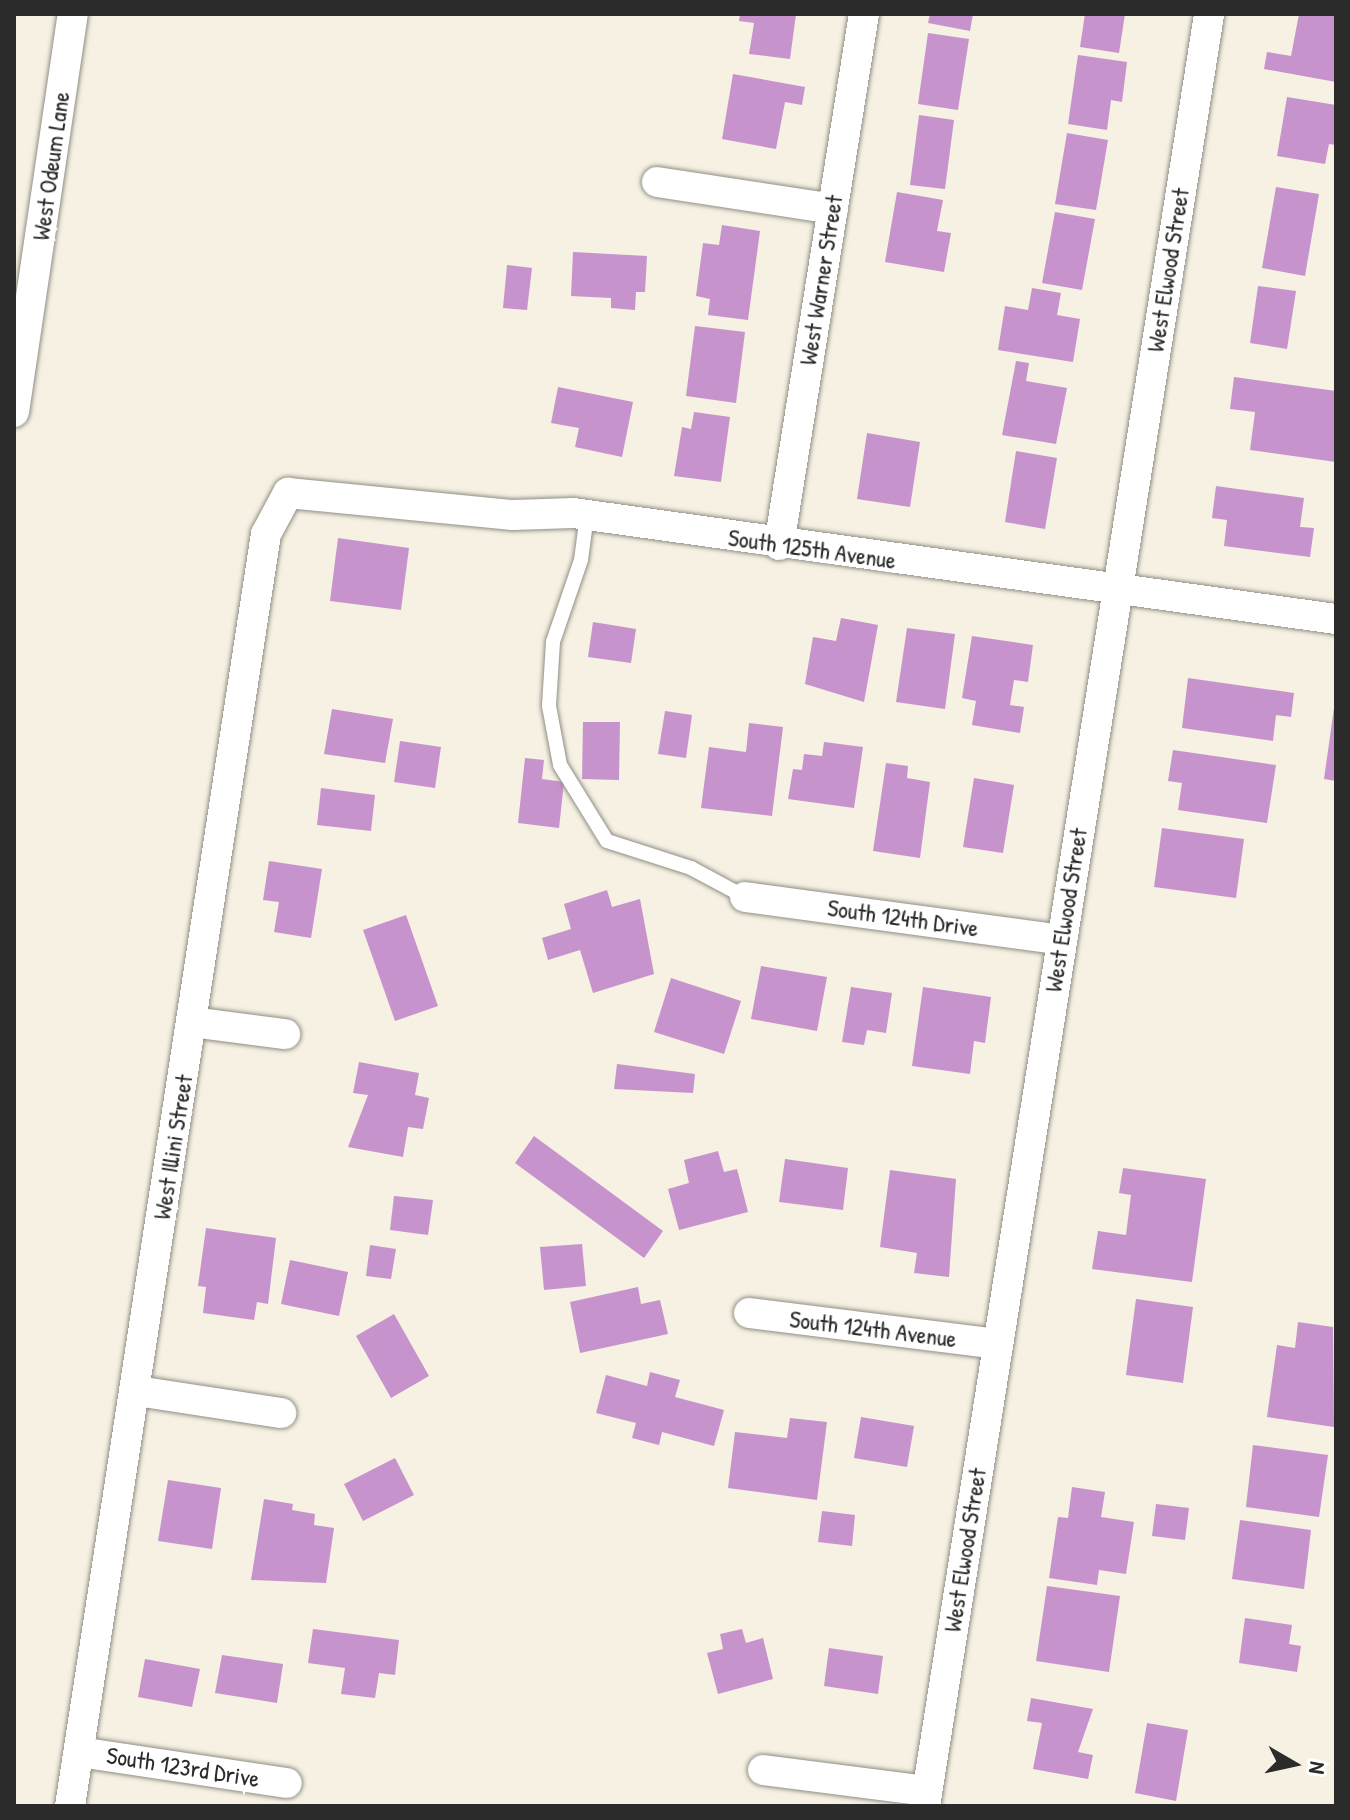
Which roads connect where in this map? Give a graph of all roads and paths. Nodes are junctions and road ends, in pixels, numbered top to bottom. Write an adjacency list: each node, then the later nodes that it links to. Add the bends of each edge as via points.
1 (73, 14): 6 (street, West Odeum Lane)
2 (864, 14): 5 (street, West Warner Street)
3 (1209, 14): 10 (street, West Elwood Street)
4 (657, 182): 5 (street)
5 (833, 209): 9 (street, West Warner Street)
6 (14, 412)
7 (288, 493): 8 (street, South 125th Avenue); 14 (street, West Illini Street, via 266,534)
8 (587, 515): 9 (street, South 125th Avenue); 12 (lane, via 581,560 553,642 549,706 560,765 607,841 691,868)
9 (779, 545): 10 (street, South 125th Avenue)
10 (1116, 590): 11 (street, South 125th Avenue); 13 (street, West Elwood Street)
11 (1336, 619)
12 (745, 897): 13 (street, South 124th Drive)
13 (1061, 940): 17 (street, West Elwood Street)
14 (192, 1022): 15 (street); 18 (street, West Illini Street)
15 (285, 1034)
16 (749, 1313): 17 (street, South 124th Avenue)
17 (998, 1344): 23 (street, West Elwood Street)
18 (137, 1391): 19 (street); 20 (street, West Illini Street)
19 (281, 1413)
20 (79, 1752): 22 (street, South 123rd Drive); 24 (street, West Illini Street)
21 (763, 1770): 23 (street)
22 (287, 1783)
23 (926, 1799)
24 (70, 1806)

